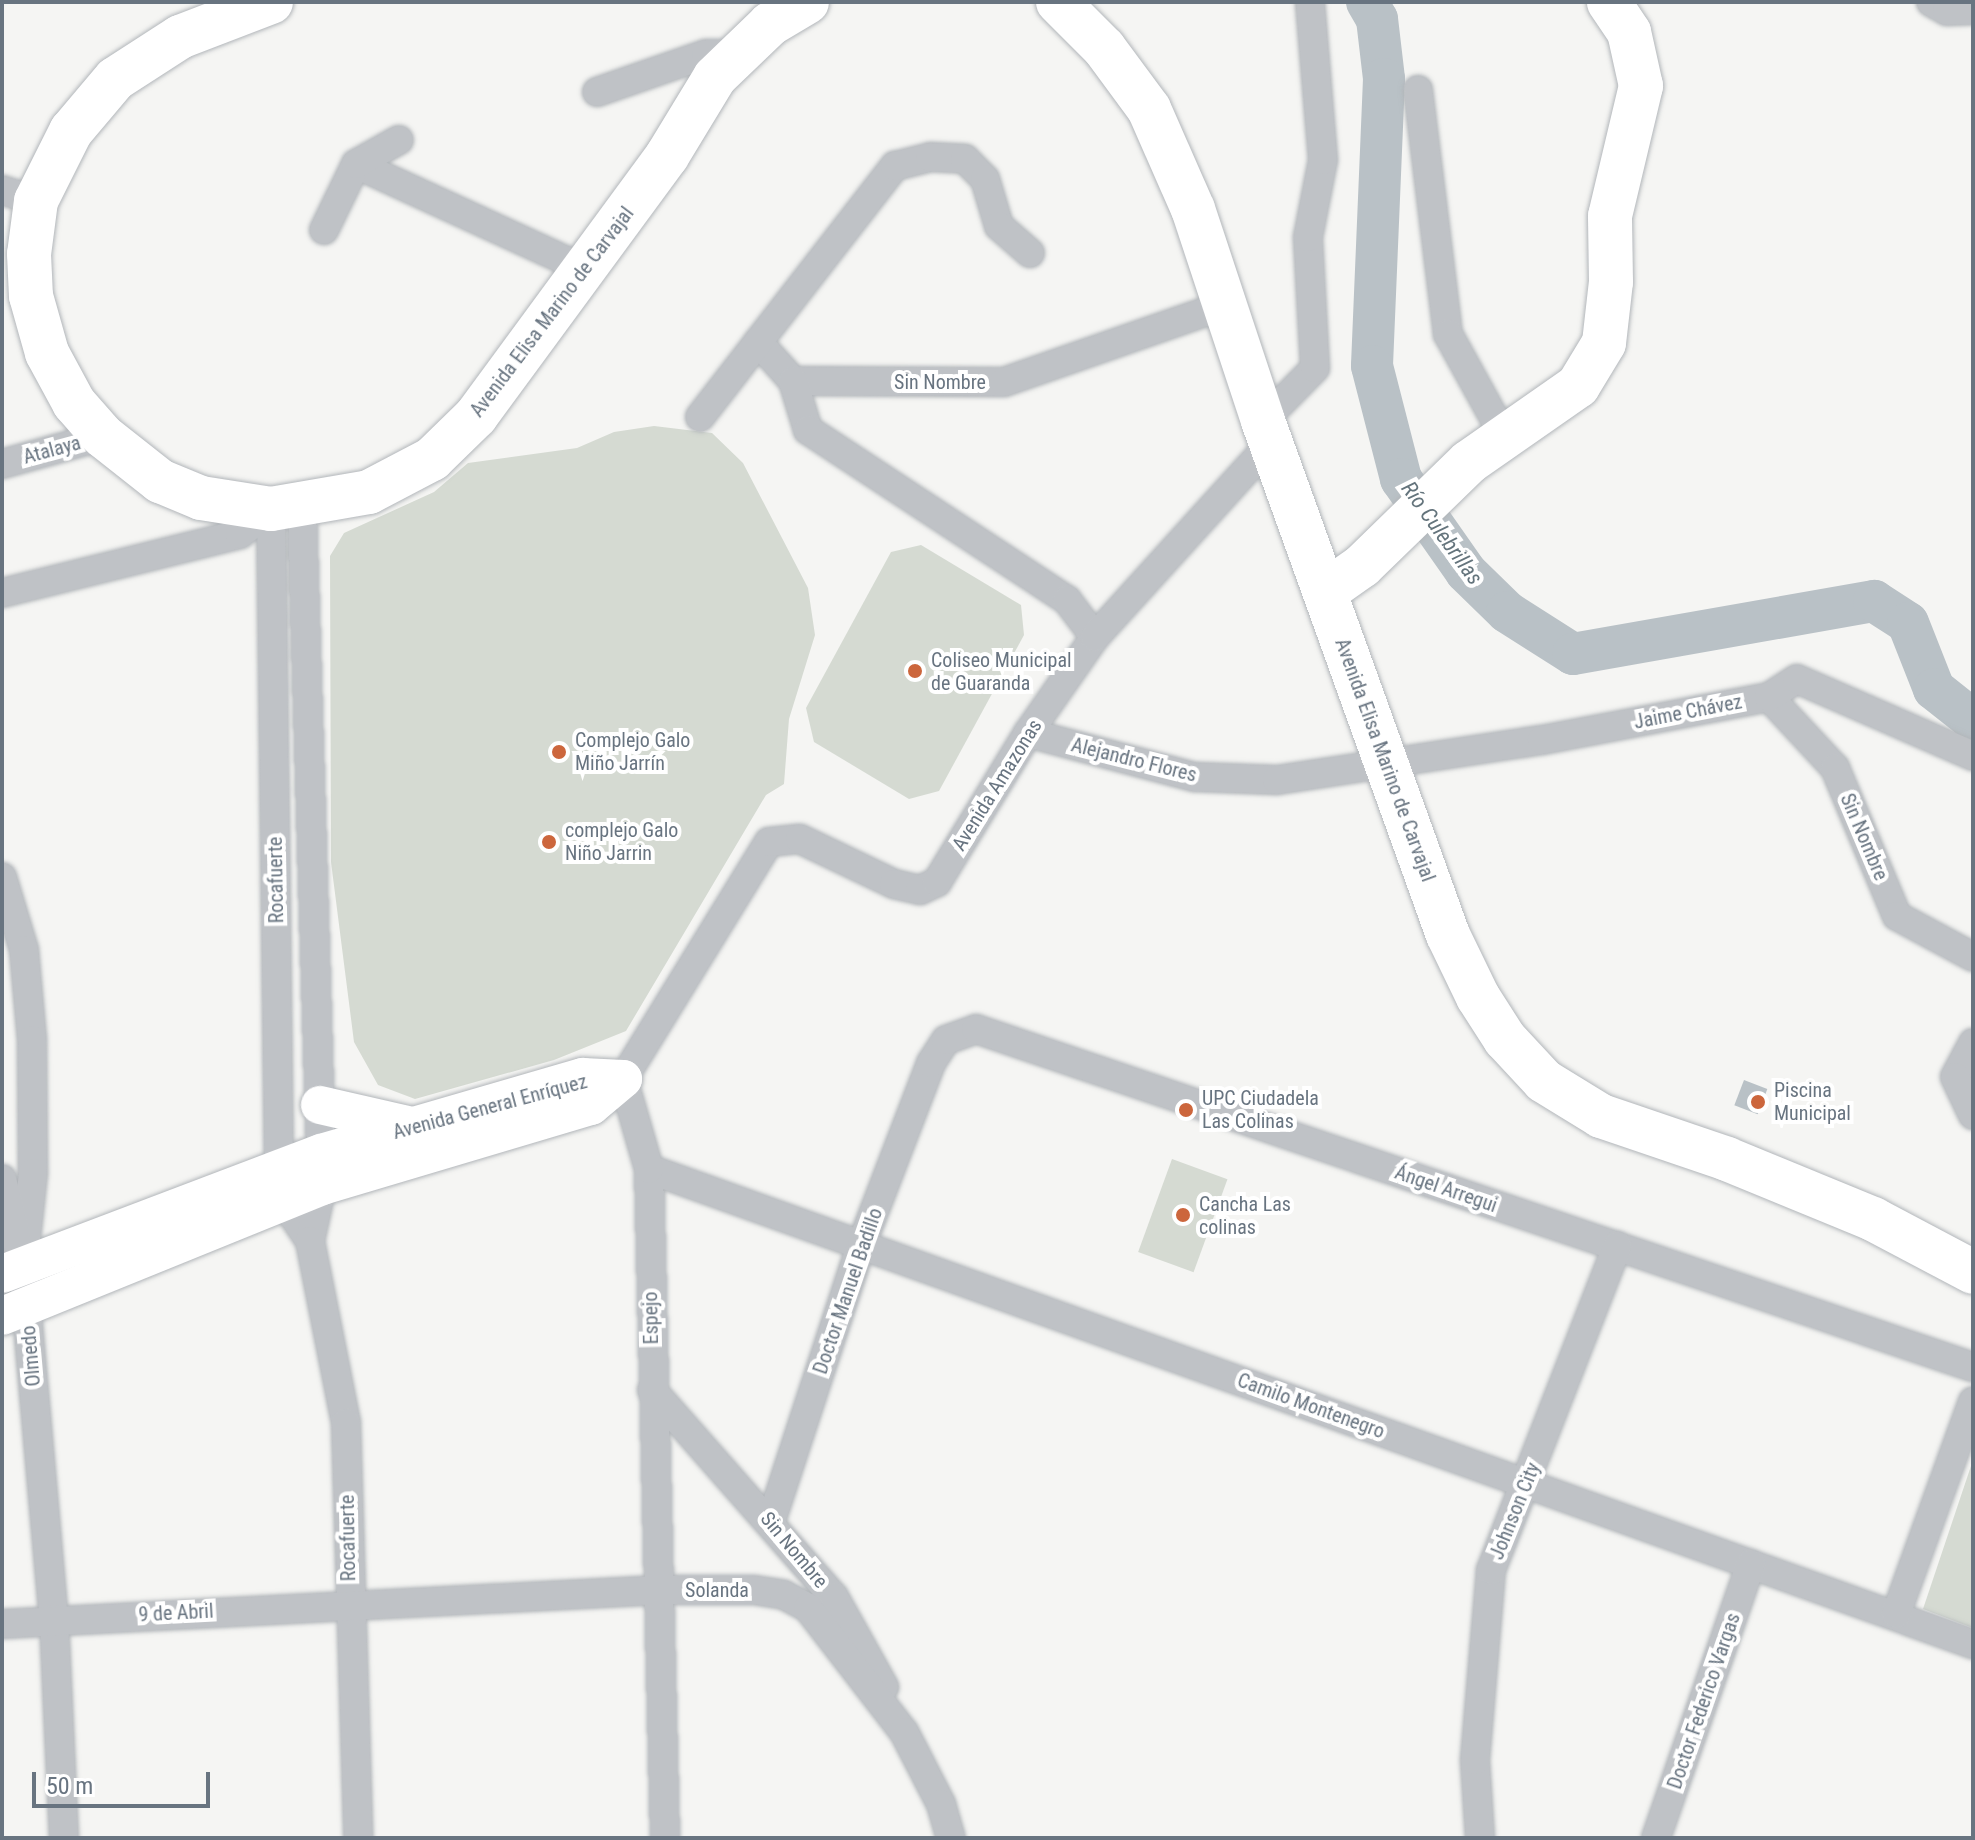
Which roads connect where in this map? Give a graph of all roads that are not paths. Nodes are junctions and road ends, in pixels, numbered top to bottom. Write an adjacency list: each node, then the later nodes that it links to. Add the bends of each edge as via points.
1 (271, 2): 13 (main road, Avenida Elisa Marino de Carvajal, via 180,37 115,79)
2 (807, 2): 8 (main road, Avenida Elisa Marino de Carvajal)
3 (1058, 2): 17 (main road, Avenida Elisa Marino de Carvajal, via 1104,48 1149,109 1193,209)
4 (1310, 2): 21 (street, Avenida Amazonas, via 1323,160 1308,237 1315,368)
5 (1609, 2): 23 (main road, via 1629,32 1641,86 1610,216 1611,282 1604,343 1578,386)
6 (1931, 2): 7 (street, via 1947,11)
7 (1973, 10)
8 (736, 54): 10 (street, via 706,54); 16 (main road, Avenida Elisa Marino de Carvajal)
9 (1418, 90): 23 (street, via 1448,334)
10 (597, 92)
11 (399, 140): 12 (street)
12 (356, 164): 14 (street); 16 (street)
13 (19, 196): 22 (main road, Avenida Elisa Marino de Carvajal, via 31,296 47,353 74,403)
14 (324, 230)
15 (1030, 253): 18 (street, via 999,226 985,179 965,159 930,157 895,166)
16 (584, 269): 25 (main road, Avenida Elisa Marino de Carvajal, via 476,416 432,459 369,492)
17 (1222, 306): 19 (street, Sin Nombre, via 1004,382); 21 (main road, Avenida Elisa Marino de Carvajal)
18 (758, 342): 19 (street); 20 (street)
19 (793, 381): 28 (street, via 808,430 1067,600)
20 (700, 417)
21 (1267, 432): 26 (main road, Avenida Elisa Marino de Carvajal); 28 (street, Avenida Amazonas)
22 (103, 436): 24 (street, Atalaya); 25 (main road, Avenida Elisa Marino de Carvajal, via 160,481 201,498)
23 (1504, 436): 26 (main road, via 1469,462 1362,566)
24 (2, 464)
25 (287, 508): 27 (street, via 240,534); 38 (street, Rocafuerte); 44 (street, Rocafuerte)
26 (1325, 592): 32 (main road, Avenida Elisa Marino de Carvajal)
27 (2, 593)
28 (1095, 637): 30 (street, Avenida Amazonas)
29 (1769, 697): 31 (street, Jaime Chávez, via 1797,679); 32 (street, Jaime Chávez); 34 (street, Sin Nombre, via 1835,768 1897,916)
30 (1028, 733): 32 (street, Alejandro Flores, via 1195,777 1277,780); 37 (street, Avenida Amazonas, via 937,882 920,890 894,884 800,839 769,842)
31 (1973, 756)
32 (1385, 763): 49 (main road, Avenida Elisa Marino de Carvajal, via 1448,935 1478,997 1505,1039 1544,1081 1601,1116 1727,1159 1873,1219)
33 (2, 877): 48 (street, Olmedo, via 24,950 32,1040 33,1173)
34 (1973, 957)
35 (1973, 1043): 39 (street, via 1955,1077)
36 (931, 1063): 46 (street, Doctor Manuel Badillo); 47 (street, Ángel Arregui, via 946,1040 976,1029)
37 (623, 1079): 40 (street, Avenida General Enríquez, via 583,1077); 41 (street, Espejo); 42 (street, Avenida General Enríquez, via 591,1106)
38 (320, 1105): 40 (street); 42 (street, Rocafuerte)
39 (1973, 1115)
40 (422, 1126): 42 (street, Avenida General Enríquez)
41 (649, 1169): 46 (street, Camilo Montenegro); 52 (street, Espejo)
42 (322, 1170): 44 (street, Avenida General Enríquez); 45 (street, Rocafuerte)
43 (2, 1179): 48 (street)
44 (281, 1185): 45 (street, Rocafuerte); 48 (street, Avenida General Enríquez); 50 (street, Avenida General Enríquez)
45 (310, 1241): 58 (street, Rocafuerte, via 346,1423)
46 (862, 1243): 54 (street, Camilo Montenegro); 55 (street, Doctor Manuel Badillo)
47 (1617, 1246): 51 (street, Ángel Arregui); 54 (street, Johnson City)
48 (12, 1270): 50 (street, Olmedo)
49 (1973, 1272)
50 (14, 1312): 60 (street, Olmedo)
51 (1973, 1367)
52 (652, 1390): 55 (street, Sin Nombre); 57 (street, Espejo)
53 (1973, 1401): 59 (street)
54 (1526, 1485): 56 (street, Camilo Montenegro); 68 (street, Johnson City, via 1491,1570 1475,1760)
55 (771, 1521): 63 (street, Sin Nombre, via 834,1597 871,1658)
56 (1751, 1564): 59 (street, Camilo Montenegro); 69 (street, Doctor Federico Vargas)
57 (660, 1590): 58 (street, Solanda); 63 (street, Solanda, via 754,1590 784,1595 808,1608); 66 (street, Espejo)
58 (350, 1605): 60 (street, 9 de Abril); 65 (street, Rocafuerte)
59 (1896, 1614): 62 (street, Camilo Montenegro)
60 (54, 1619): 61 (street, 9 de Abril); 64 (street, Olmedo)
61 (2, 1624)
62 (1973, 1644)
63 (904, 1732): 67 (street, Solanda, via 941,1804)
64 (64, 1838)
65 (358, 1838)
66 (665, 1838)
67 (951, 1838)
68 (1480, 1838)
69 (1656, 1838)

